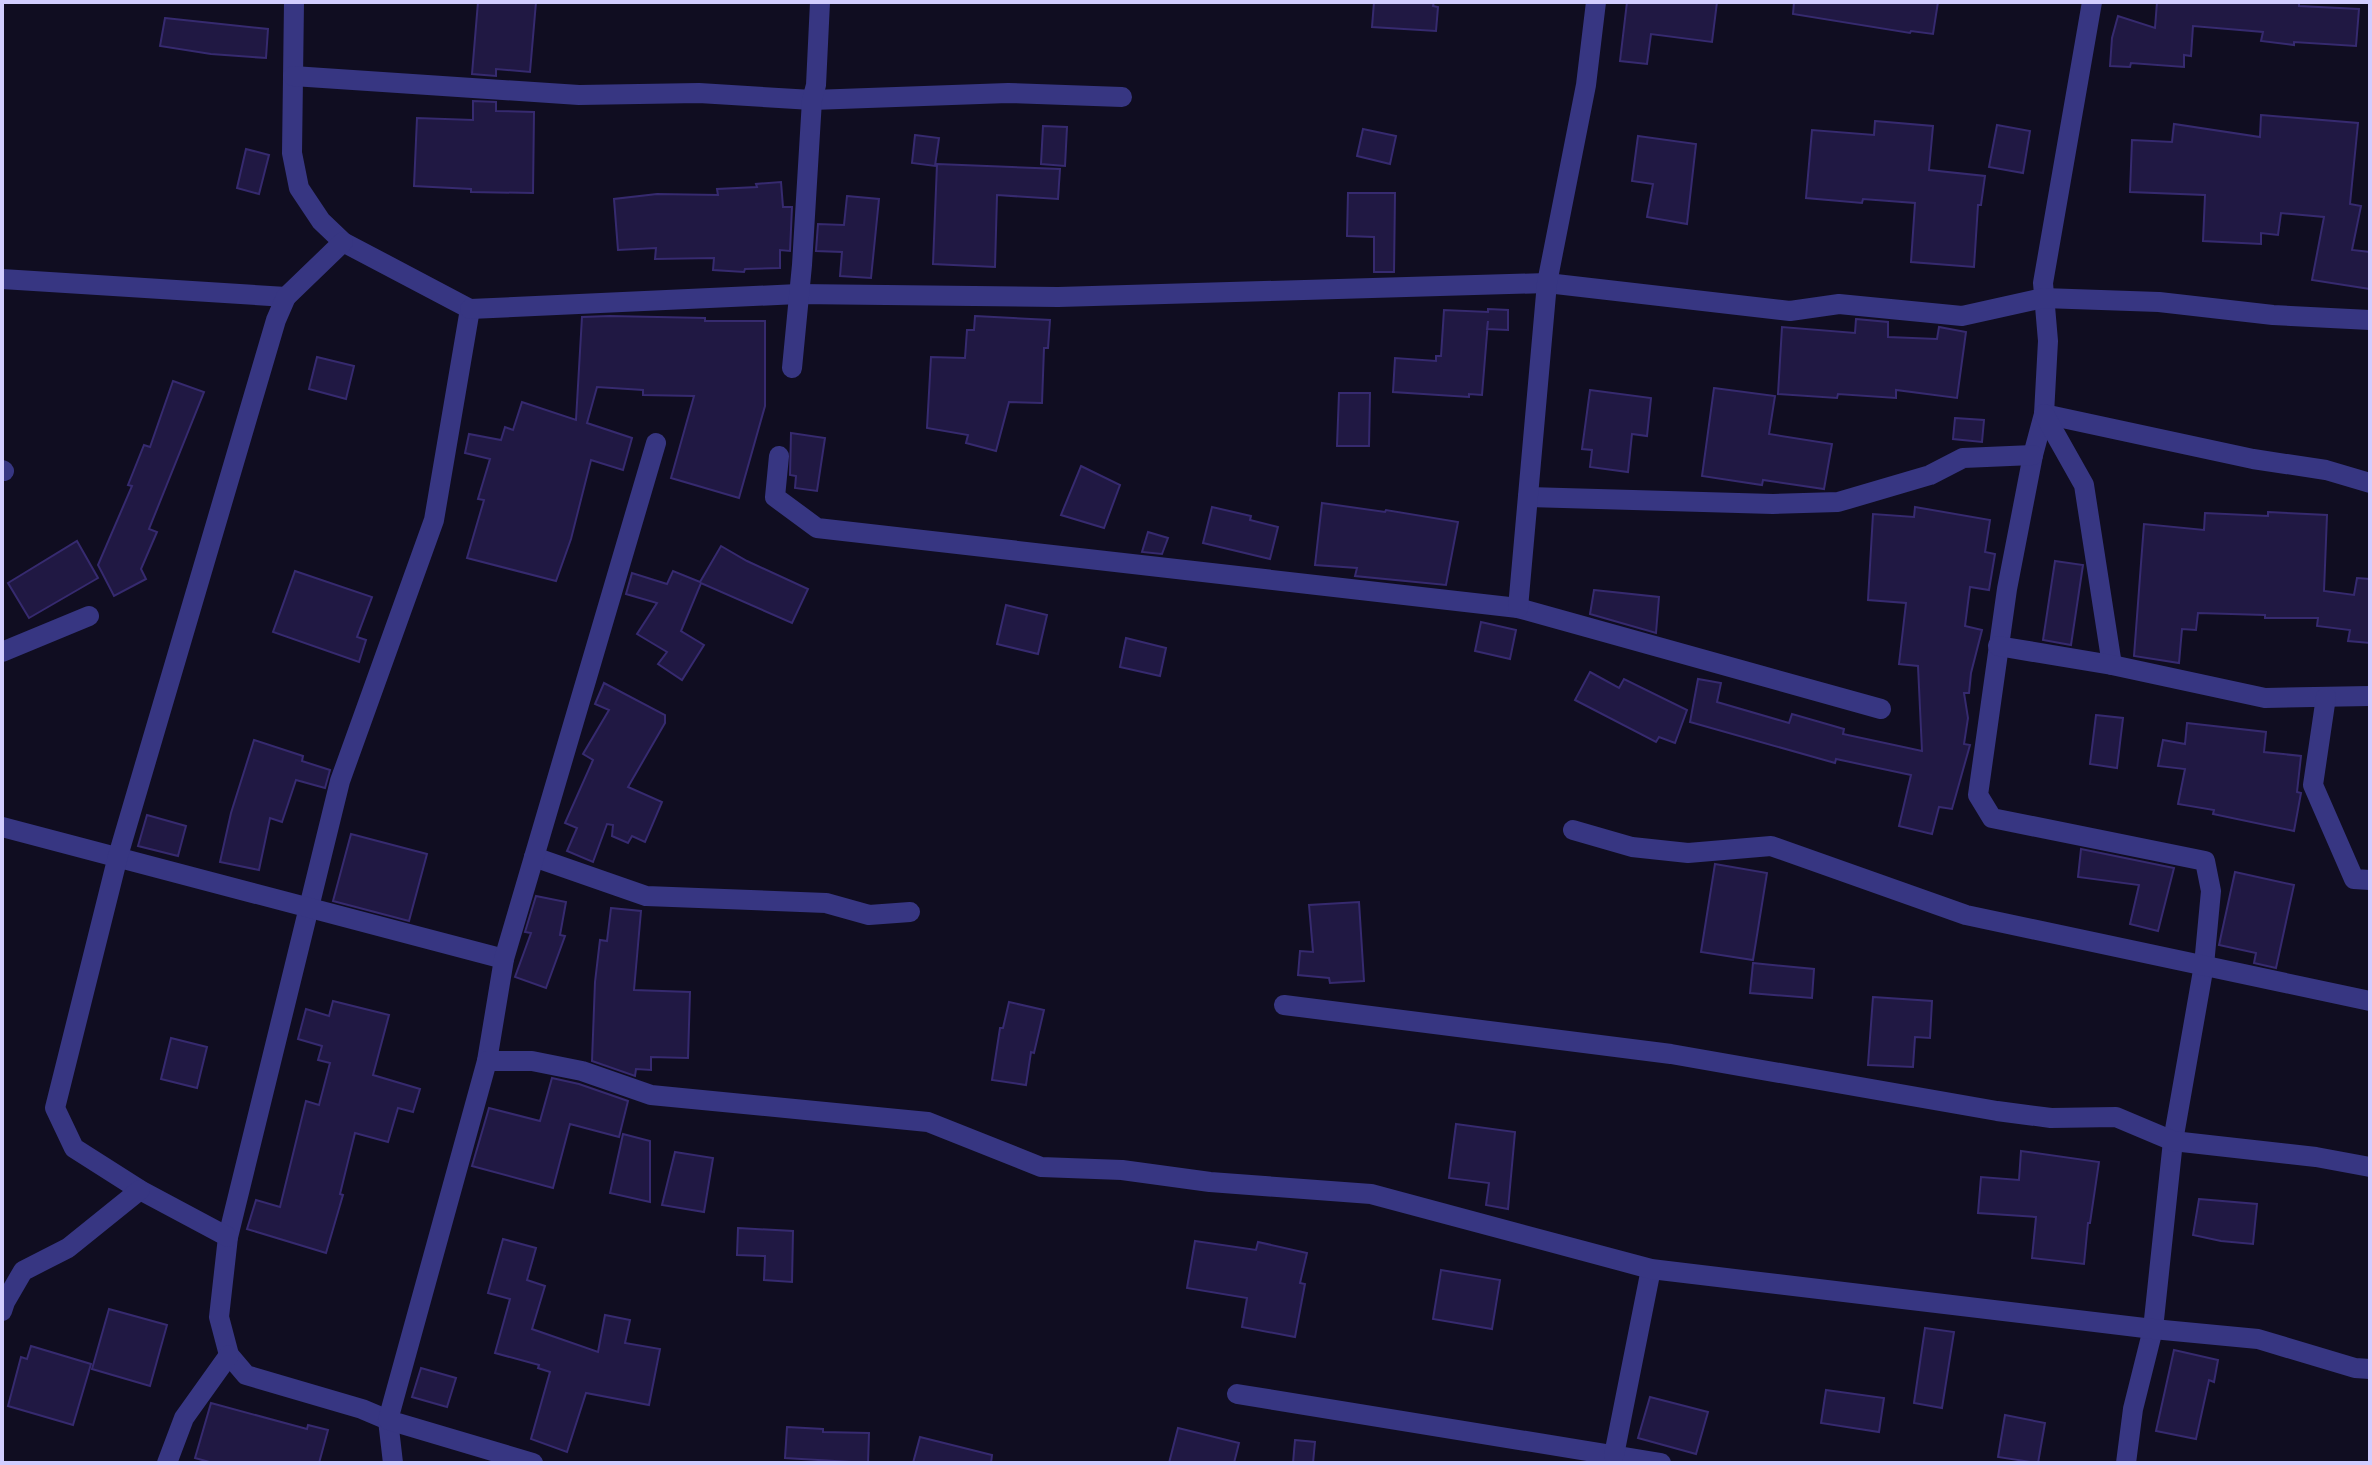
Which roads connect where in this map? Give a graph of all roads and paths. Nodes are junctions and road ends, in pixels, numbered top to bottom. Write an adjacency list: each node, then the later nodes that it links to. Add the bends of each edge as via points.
1 (294, 2): 5 (street)
2 (820, 2): 7 (street)
3 (1596, 2): 10 (street, via 1586,85)
4 (2092, 2): 13 (street)
5 (293, 76): 7 (street, via 579,95 699,93); 8 (street, via 292,153 299,188)
6 (1122, 97): 7 (street, via 1008,93)
7 (812, 100): 11 (street)
8 (343, 242): 12 (street); 14 (street)
9 (2, 279): 12 (street)
10 (1547, 283): 11 (street, via 1058,297); 13 (street, via 1790,311 1839,304 1962,316); 22 (street)
11 (798, 294): 14 (street); 16 (street)
12 (286, 297): 33 (street)
13 (2043, 298): 15 (street); 17 (street, via 2048,341)
14 (470, 309): 36 (street, via 434,520 340,781)
15 (2370, 320)
16 (792, 368)
17 (2044, 414): 19 (street); 21 (street); 27 (street, via 2084,485)
18 (656, 443): 34 (street)
19 (2033, 455): 22 (street, via 1963,458 1930,475 1838,502); 25 (street)
20 (779, 456): 23 (street, via 775,497 817,528)
21 (2370, 483)
22 (1528, 497): 23 (street)
23 (1518, 608): 30 (street)
24 (89, 616): 26 (street)
25 (1998, 646): 27 (street); 39 (street, via 1978,795 1992,818 2205,861 2211,891)
26 (2, 652)
27 (2112, 665): 29 (street, via 2265,698)
28 (2370, 696): 29 (street)
29 (2326, 697): 35 (street, via 2313,785 2354,879)
30 (1881, 709)
31 (2, 827): 33 (street)
32 (1573, 830): 39 (street, via 1632,847 1688,853 1771,846 1966,915)
33 (118, 856): 36 (street); 45 (street, via 55,1108 74,1148)
34 (534, 857): 37 (street, via 646,896 826,903 869,915); 38 (street)
35 (2370, 880)
36 (311, 906): 38 (street); 46 (street)
37 (910, 912)
38 (504, 959): 42 (street)
39 (2204, 965): 40 (street); 43 (street)
40 (2370, 1001)
41 (1284, 1005): 43 (street, via 1671,1054 1997,1111 2051,1118 2116,1117)
42 (487, 1061): 47 (street, via 532,1061 582,1071 651,1095 928,1122 1041,1167 1371,1194); 53 (street)
43 (2173, 1141): 44 (street); 49 (street)
44 (2370, 1167)
45 (140, 1190): 46 (street); 48 (street, via 68,1248 23,1271)
46 (228, 1237): 50 (street, via 219,1317)
47 (1651, 1269): 49 (street); 54 (street)
48 (2, 1311)
49 (2153, 1329): 51 (street, via 2258,1339); 59 (street)
50 (229, 1355): 53 (street, via 246,1375); 55 (street, via 184,1418)
51 (2370, 1369)
52 (1237, 1394): 54 (street)
53 (388, 1420): 56 (street); 57 (street)
54 (1614, 1455): 58 (street)
55 (167, 1463)
56 (393, 1463)
57 (533, 1463)
58 (1661, 1463)
59 (2126, 1463)

